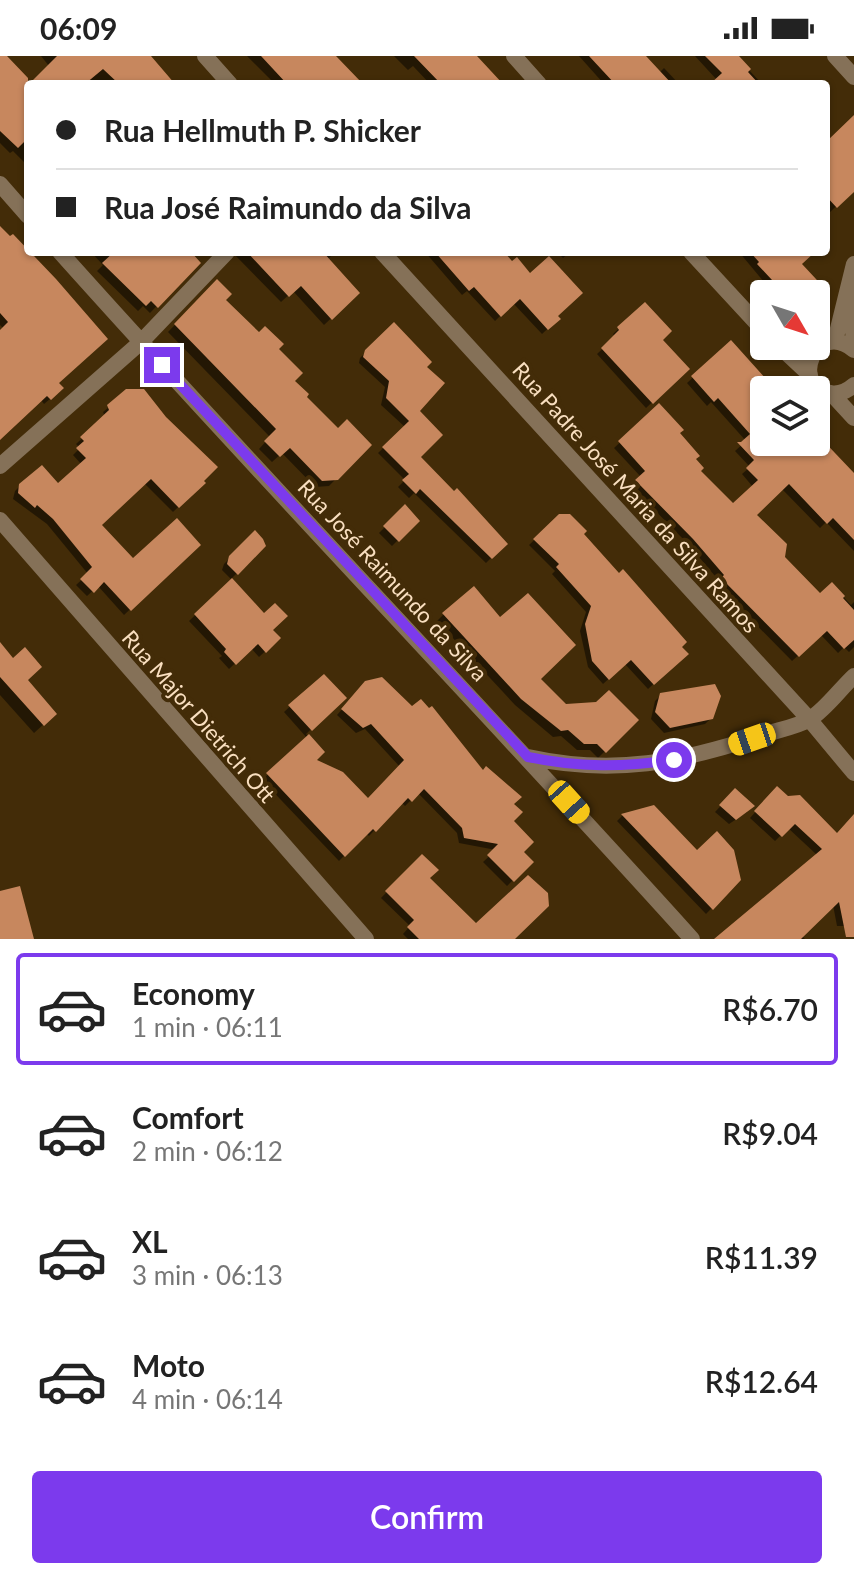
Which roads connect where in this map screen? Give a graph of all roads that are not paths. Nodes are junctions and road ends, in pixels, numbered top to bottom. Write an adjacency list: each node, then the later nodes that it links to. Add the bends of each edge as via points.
1 (205, 56): 5 (street)
2 (514, 56): 6 (street)
3 (835, 56): 4 (street)
4 (854, 77)
5 (226, 80)
6 (535, 80)
7 (0, 184): 8 (street)
8 (24, 211)
9 (64, 256): 18 (street, Rua José Raimundo da Silva)
10 (223, 256): 18 (street)
11 (386, 256): 30 (street, Rua Padre José Maria da Silva Ramos)
12 (695, 256): 14 (street)
13 (852, 272): 17 (street); 20 (street)
14 (747, 315): 15 (street); 16 (street)
15 (750, 316)
16 (750, 318)
17 (830, 328)
18 (141, 342): 27 (street); 31 (street, Rua José Raimundo da Silva)
19 (830, 344): 20 (street)
20 (854, 348)
21 (794, 360): 23 (street)
22 (810, 360): 23 (street)
23 (810, 375): 25 (street, via 818,388)
24 (854, 385): 25 (street)
25 (831, 393): 26 (street)
26 (854, 418)
27 (0, 466)
28 (0, 520): 33 (street, Rua Major Dietrich Ott)
29 (854, 676): 30 (street)
30 (809, 719): 31 (street, via 723,748 630,766 567,766); 32 (street, Rua Padre José Maria da Silva Ramos)
31 (528, 757): 34 (street, Rua José Raimundo da Silva)
32 (854, 773)
33 (366, 939)
34 (692, 939)

